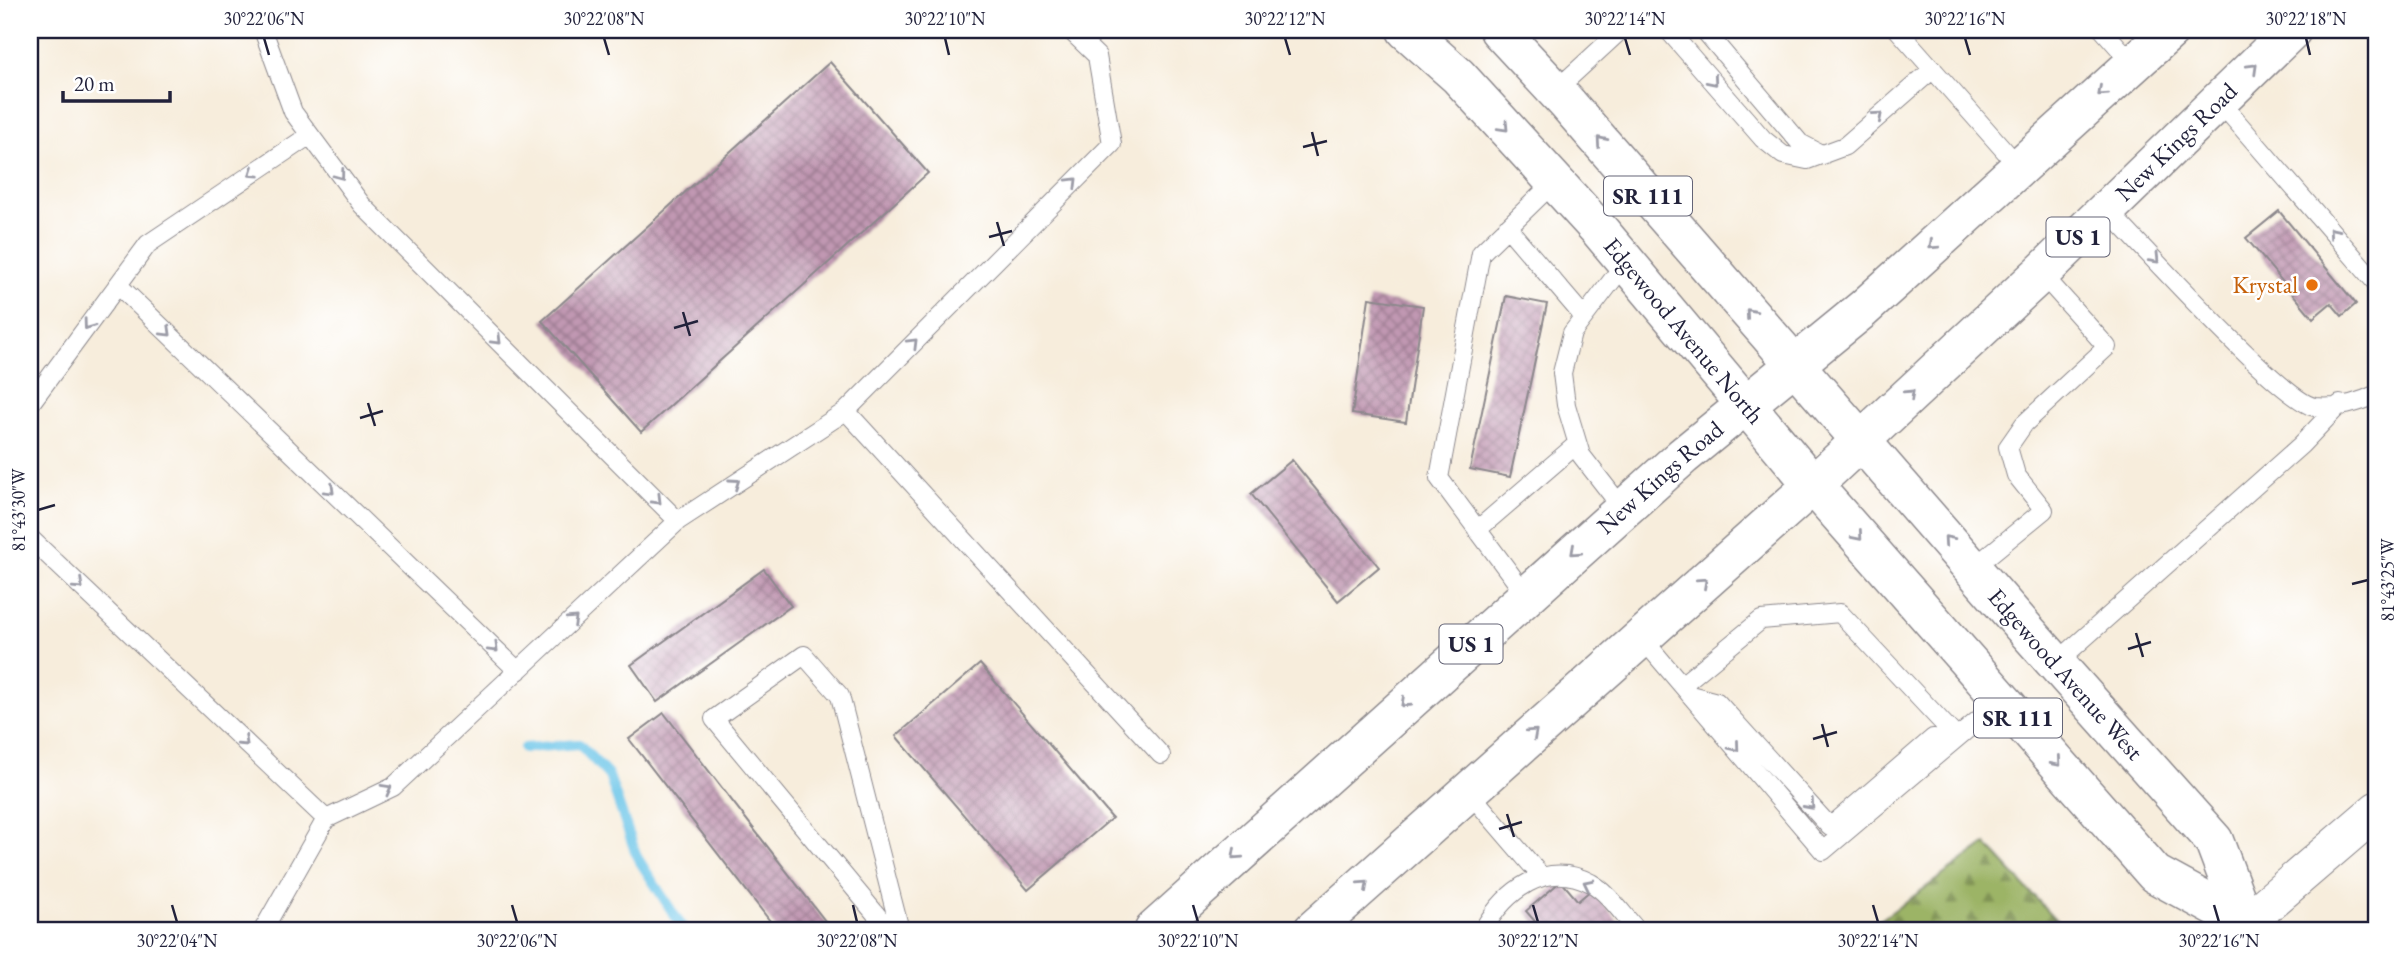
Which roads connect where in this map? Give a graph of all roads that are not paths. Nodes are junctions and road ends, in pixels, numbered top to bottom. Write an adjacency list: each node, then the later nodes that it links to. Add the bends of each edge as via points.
1 (263, 30): 16 (lane, via 293,111)
2 (1070, 30): 32 (lane, one-way to 2, via 1112,144 1097,56)
3 (1406, 30): 19 (main road, Edgewood Avenue North / SR 111, one-way to 19, via 1458,76)
4 (1499, 30): 14 (main road, SR 111)
5 (1621, 30): 14 (lane)
6 (1668, 30): 17 (lane, one-way to 17, via 1763,139 1783,155 1807,160)
7 (1898, 30): 13 (lane)
8 (2102, 30): 12 (lane)
9 (2171, 30): 12 (main road, New Kings Road / US 1)
10 (2292, 30): 15 (main road, New Kings Road / US 1, one-way to 10)
11 (1707, 32): 17 (lane, via 1800,143)
12 (2133, 64): 18 (main road, New Kings Road / US 1, one-way to 18)
13 (1933, 69): 17 (lane, one-way to 13, via 1845,146); 18 (lane)
14 (1556, 90): 27 (main road, SR 111, one-way to 14)
15 (2219, 101): 20 (main road, New Kings Road / US 1); 24 (lane, one-way to 15)
16 (310, 135): 25 (lane, one-way to 25, via 148,244); 37 (lane, one-way to 37, via 362,205)
17 (1823, 155)
18 (2019, 167): 27 (main road, New Kings Road / US 1, one-way to 27, via 1863,309)
19 (1555, 181): 21 (lane); 22 (main road, Edgewood Avenue North / SR 111)
20 (2107, 210): 23 (main road, New Kings Road / US 1); 31 (lane, one-way to 31, via 2275,382 2314,407)
21 (1507, 227): 26 (lane); 38 (lane, via 1481,253 1439,478)
22 (1626, 262): 26 (lane); 30 (main road, Edgewood Avenue North / SR 111)
23 (2041, 273): 33 (main road, New Kings Road / US 1, one-way to 23); 40 (lane, via 2106,347 2024,424 2008,447 2016,475 2044,510)
24 (2377, 284)
25 (118, 285): 29 (lane, one-way to 29); 44 (lane, one-way to 44)
26 (1584, 317): 34 (lane, via 1572,333 1562,373)
27 (1795, 364): 30 (main road, New Kings Road / US 1); 33 (main road, SR 111)
28 (2377, 394): 31 (lane, via 2359,403)
29 (30, 404)
30 (1746, 404): 35 (main road, Edgewood Avenue North / SR 111); 36 (main road, New Kings Road / US 1)
31 (2340, 404): 43 (lane, via 2301,445)
32 (846, 411): 37 (lane, one-way to 32); 48 (lane)
33 (1861, 440): 35 (main road, New Kings Road / US 1); 40 (main road, Edgewood Avenue West / SR 111, one-way to 33)
34 (1577, 444): 36 (lane); 38 (lane)
35 (1813, 485): 42 (main road, New Kings Road / US 1, one-way to 35); 46 (main road, SR 111, one-way to 46)
36 (1623, 509): 41 (main road, New Kings Road / US 1, one-way to 41)
37 (678, 521): 44 (lane, one-way to 37)
38 (1477, 530): 41 (lane)
39 (30, 538): 51 (lane, one-way to 51)
40 (1973, 568): 43 (main road, Edgewood Avenue West / SR 111)
41 (1526, 595): 58 (main road, New Kings Road / US 1, one-way to 58)
42 (1642, 637): 45 (lane); 49 (main road, New Kings Road / US 1, one-way to 42)
43 (2056, 663): 54 (main road, Edgewood Avenue West / SR 111, via 2214,841)
44 (518, 671): 51 (lane, one-way to 44, via 393,788)
45 (1686, 690): 47 (lane, via 1761,620 1840,613); 47 (lane, one-way to 47, via 1717,702 1830,827 1933,738); 47 (lane, one-way to 47, via 1823,851)
46 (2002, 700): 47 (lane); 54 (main road, SR 111, one-way to 54, via 2155,874)
47 (1955, 739)
48 (1161, 755)
49 (1468, 791): 52 (lane); 53 (main road, New Kings Road / US 1, one-way to 49)
50 (2377, 810): 54 (street)
51 (326, 819): 55 (lane)
52 (1541, 876): 59 (lane, via 1517,888 1495,909); 60 (lane, one-way to 52, via 1591,883 1565,875)
53 (1327, 926)
54 (2248, 927)
55 (263, 930)
56 (889, 930): 57 (lane, via 714,719 804,655 840,696)
57 (900, 930)
58 (1154, 930)
59 (1483, 930)
60 (1637, 930)

